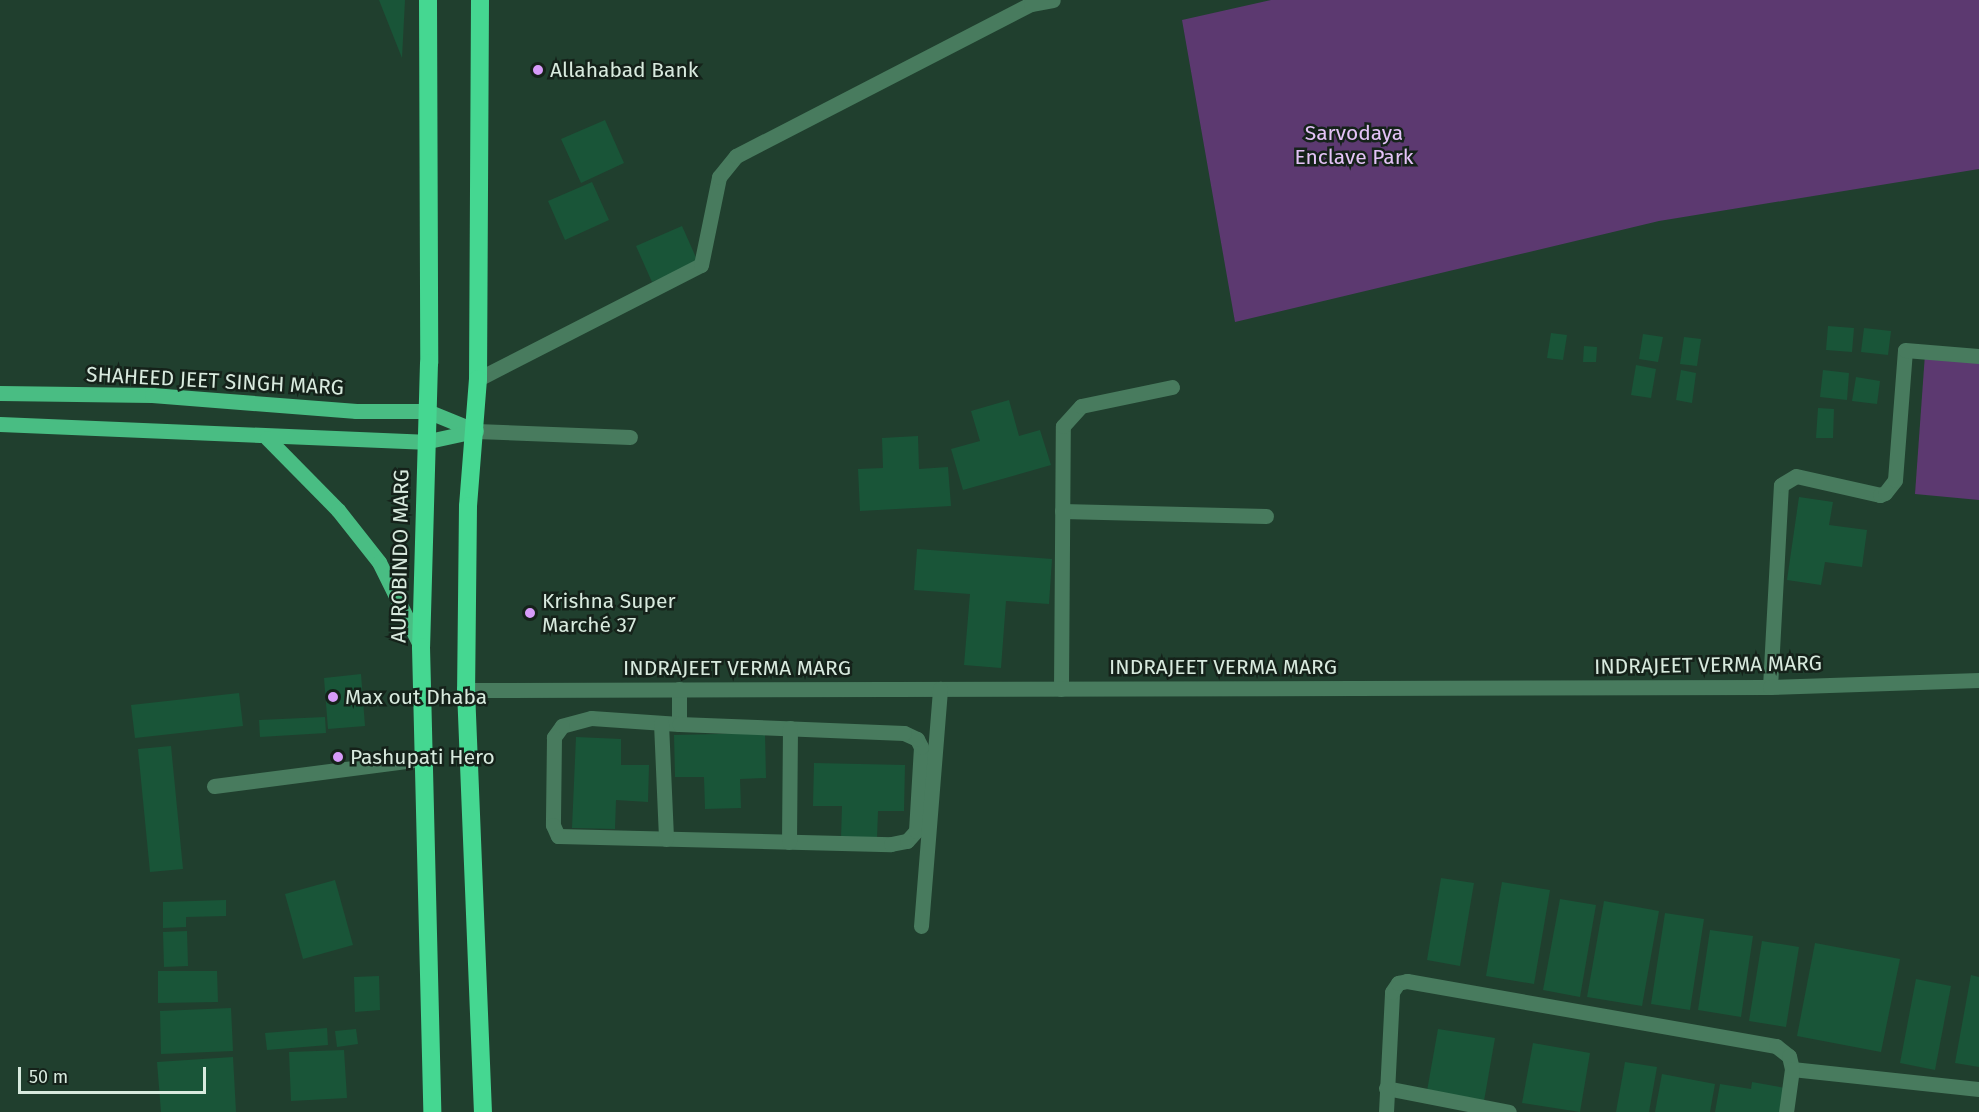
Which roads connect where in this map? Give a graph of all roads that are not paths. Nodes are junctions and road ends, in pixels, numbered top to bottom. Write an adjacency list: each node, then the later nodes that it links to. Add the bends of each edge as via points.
1 (429, 0): 8 (highway, AUROBINDO MARG)
2 (480, 0): 5 (highway)
3 (1053, 0): 5 (street, via 1031,4 736,156 719,177 700,265)
4 (1979, 356): 18 (street, via 1905,350 1895,480 1886,493 1880,495 1796,476 1781,485)
5 (478, 379): 10 (highway)
6 (1172, 387): 14 (street, via 1081,406 1070,413 1063,426)
7 (0, 393): 8 (main road, SHAHEED JEET SINGH MARG, via 152,395 356,411)
8 (427, 411): 10 (main road); 13 (highway, AUROBINDO MARG)
9 (0, 424): 12 (main road)
10 (476, 430): 11 (street); 13 (main road); 22 (highway, via 468,506)
11 (630, 437)
12 (267, 438): 13 (main road); 16 (main road, via 338,510 379,562)
13 (424, 442): 16 (highway, AUROBINDO MARG)
14 (1062, 511): 15 (street); 21 (street)
15 (1266, 516)
16 (421, 647): 26 (highway, AUROBINDO MARG)
17 (1979, 680): 18 (street, INDRAJEET VERMA MARG)
18 (1770, 687): 21 (street, INDRAJEET VERMA MARG)
19 (679, 689): 20 (street, INDRAJEET VERMA MARG); 22 (street, INDRAJEET VERMA MARG); 24 (street)
20 (940, 689): 21 (street, INDRAJEET VERMA MARG); 30 (street)
21 (1061, 689)
22 (466, 690): 35 (highway)
23 (661, 723): 24 (street); 28 (street); 28 (street, via 591,718 562,726 554,737 553,825 558,836)
24 (679, 724): 25 (street)
25 (790, 728): 29 (street); 29 (street, via 904,733 917,739 921,747 916,831 907,841)
26 (423, 759): 27 (street); 34 (highway, AUROBINDO MARG)
27 (213, 786)
28 (666, 839): 29 (street)
29 (789, 842)
30 (921, 926)
31 (1792, 1069): 32 (street, via 1789,1056 1776,1046 1407,981 1398,983 1392,992); 33 (street); 38 (street)
32 (1386, 1088): 36 (street); 37 (street)
33 (1979, 1089)
34 (432, 1112)
35 (483, 1112)
36 (1386, 1112)
37 (1509, 1112)
38 (1785, 1112)

